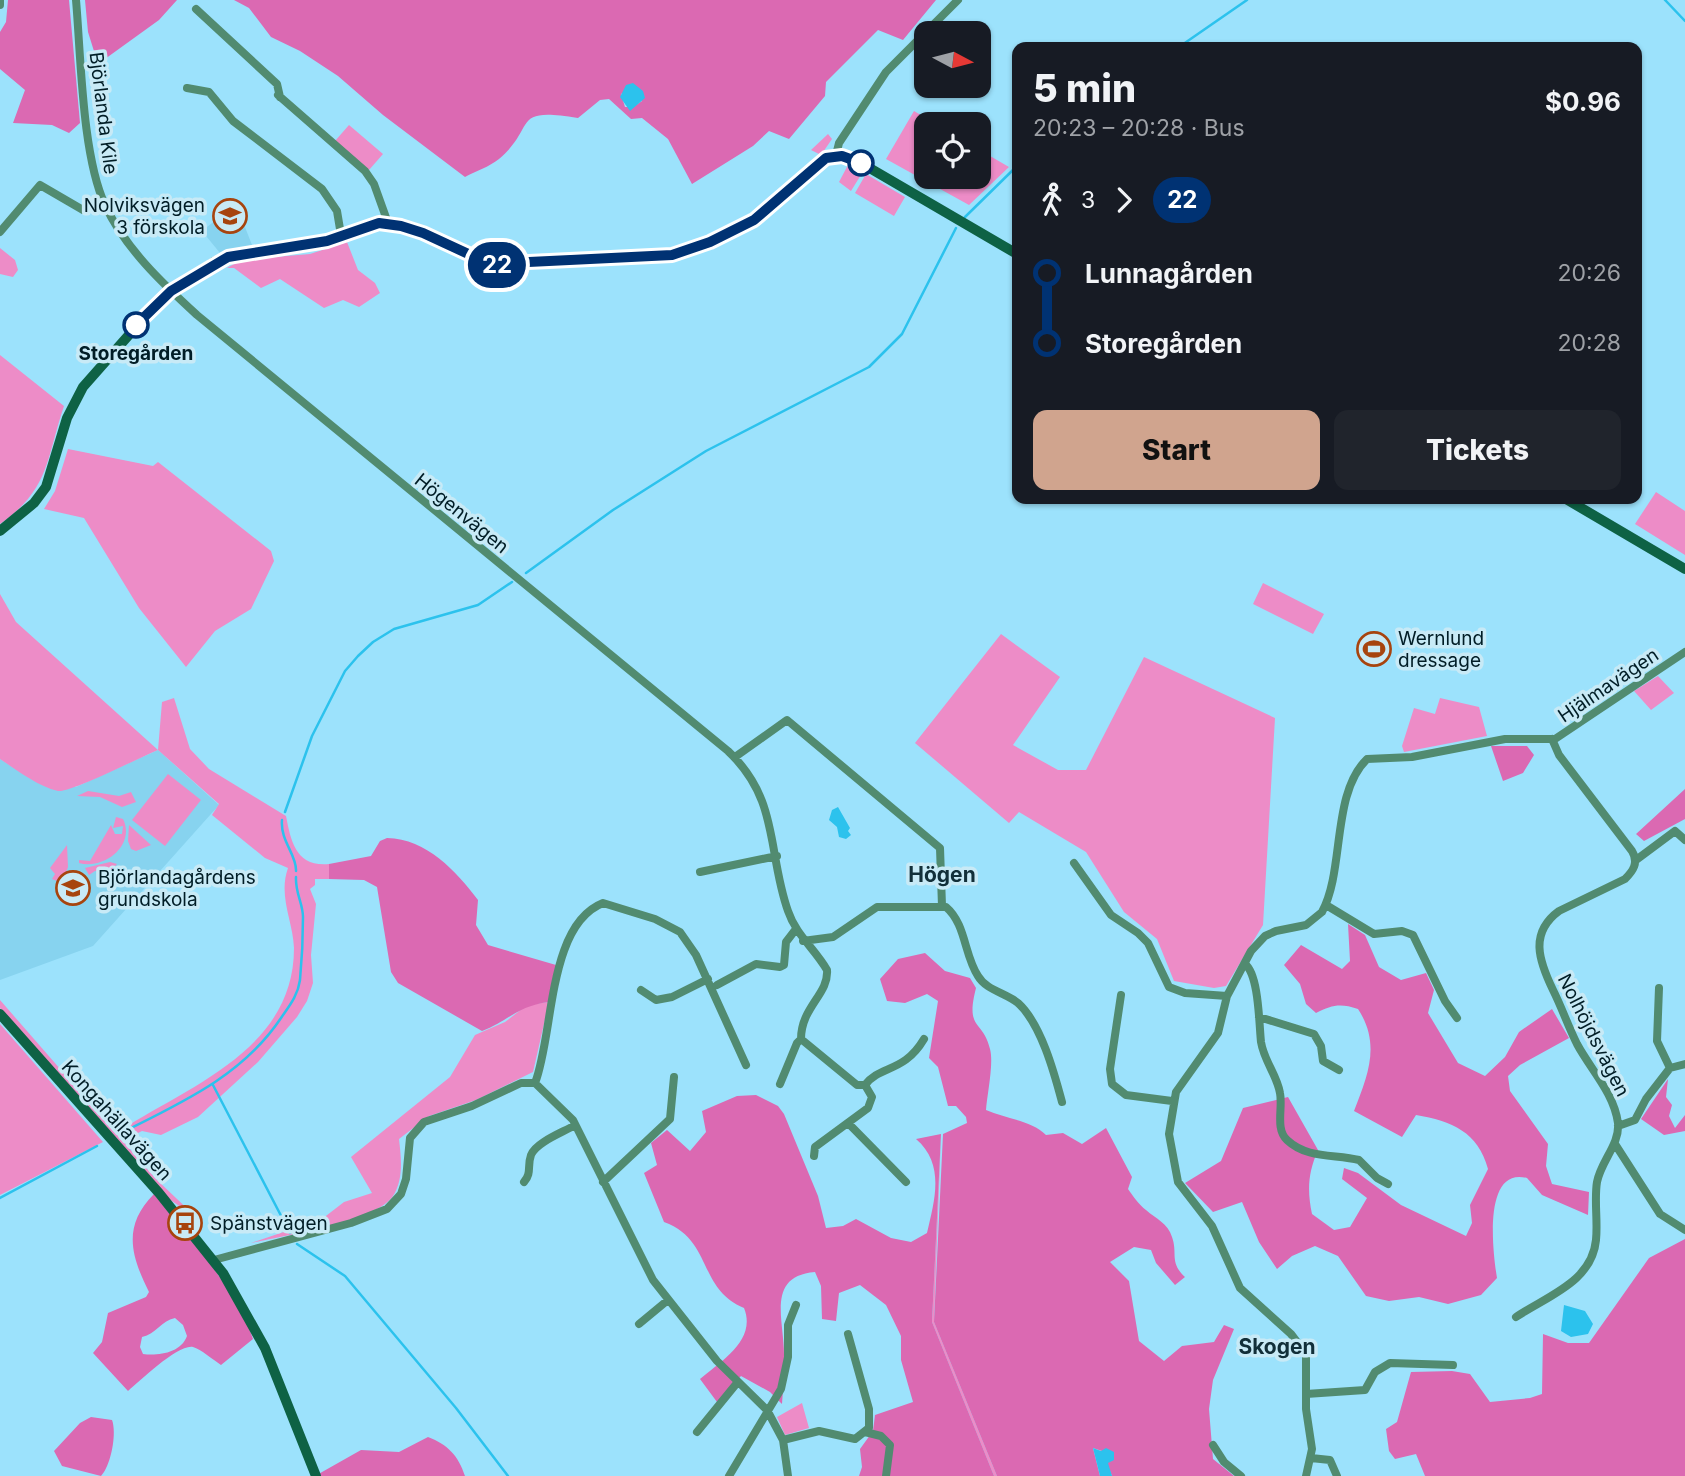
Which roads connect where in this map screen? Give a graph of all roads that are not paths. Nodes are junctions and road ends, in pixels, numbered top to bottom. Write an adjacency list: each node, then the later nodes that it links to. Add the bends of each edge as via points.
1 (76, 0): 6 (street, Björlanda Kile, via 92,158)
2 (958, 0): 5 (street, via 886,72 839,143)
3 (196, 9): 7 (street, via 277,84 279,96 365,171 380,196)
4 (187, 88): 9 (street, via 209,92 233,121 322,189 337,211)
5 (836, 155): 7 (street, via 814,166 746,225 672,255 490,264 423,233); 10 (street, via 861,163)
6 (105, 205): 8 (street, via 83,210 40,184); 11 (street, Björlanda Kile, via 122,236)
7 (388, 223): 9 (street)
8 (0, 232)
9 (341, 235): 11 (street, via 228,257)
10 (1012, 251)
11 (171, 291): 13 (street, via 83,387 67,418 46,487); 17 (street, Högenvägen)
12 (1574, 504): 14 (street)
13 (0, 531)
14 (1685, 569)
15 (1685, 652): 16 (street, Hjälmavägen)
16 (1552, 739): 22 (street); 25 (street, Hjälmavägen, via 1505,739 1412,757 1367,759 1351,790)
17 (735, 757): 21 (street, Högenvägen, via 759,794); 26 (street, via 786,720 940,848)
18 (1685, 828): 19 (street, Nolhöjdsvägen)
19 (1675, 831): 20 (street); 22 (street, Nolhöjdsvägen)
20 (1685, 840)
21 (777, 856): 24 (street); 27 (street, Högenvägen, via 782,892)
22 (1636, 860): 53 (street, Nolhöjdsvägen, via 1625,879 1550,917 1538,944 1543,971 1575,1040 1611,1098)
23 (1074, 863): 35 (street, via 1111,915 1148,943 1169,987)
24 (700, 872)
25 (1326, 905): 29 (street, via 1306,925 1265,936); 38 (street, via 1374,934 1402,931 1413,935)
26 (942, 906): 28 (street, via 877,906 832,937); 50 (street, via 952,912 977,975 1017,1002 1030,1019 1051,1060)
27 (796, 929): 28 (street, Högenvägen); 31 (street, via 786,942 783,965 756,964)
28 (803, 941): 39 (street, Högenvägen, via 822,961 828,980 810,1006)
29 (1245, 964): 35 (street); 37 (street, via 1251,972)
30 (708, 979): 33 (street, via 665,999 656,1000); 42 (street); 46 (street, via 688,941 670,925 618,905 596,906 580,923 560,963)
31 (717, 985)
32 (1659, 988): 43 (street, via 1657,1041)
33 (641, 990)
34 (1121, 995): 49 (street, via 1112,1084 1126,1095)
35 (1227, 996): 49 (street, via 1218,1033)
36 (0, 1014): 61 (street, Kongahällavägen)
37 (1259, 1017): 44 (street, via 1314,1034 1323,1061); 59 (street, via 1262,1046 1281,1094 1285,1139 1306,1151 1359,1160)
38 (1457, 1018)
39 (801, 1039): 47 (street, Högenvägen); 48 (street, via 857,1085)
40 (924, 1039): 48 (street, via 907,1061)
41 (1685, 1064): 43 (street)
42 (746, 1065)
43 (1670, 1068): 53 (street, via 1635,1120)
44 (1339, 1070)
45 (674, 1077): 57 (street, via 670,1119)
46 (535, 1083): 52 (street); 61 (street, via 521,1083 424,1122 410,1138 401,1194 387,1209)
47 (780, 1084)
48 (865, 1086): 51 (street, via 872,1103)
49 (1172, 1101): 69 (street, via 1169,1142 1178,1182 1212,1226 1242,1292 1301,1345 1309,1367)
50 (1062, 1102)
51 (849, 1124): 55 (street, via 815,1147); 58 (street)
52 (575, 1125): 56 (street, via 535,1149 530,1176); 57 (street)
53 (1618, 1126): 54 (street, Nolhöjdsvägen)
54 (1615, 1144): 60 (street, via 1660,1214); 64 (street, Nolhöjdsvägen, via 1604,1158 1597,1183 1596,1241 1590,1265 1567,1286)
55 (814, 1156)
56 (524, 1182)
57 (603, 1182): 62 (street, via 639,1255)
58 (906, 1182)
59 (1388, 1184)
60 (1685, 1230)
61 (214, 1260): 76 (street, Kongahällavägen, via 253,1324)
62 (668, 1300): 65 (street); 68 (street)
63 (796, 1305): 70 (street, via 788,1325 785,1375)
64 (1516, 1317)
65 (639, 1324)
66 (848, 1334): 72 (street, via 869,1409)
67 (1453, 1366): 69 (street, via 1390,1363 1375,1372 1366,1390)
68 (737, 1383): 70 (street); 71 (street)
69 (1306, 1394): 75 (street)
70 (767, 1410): 73 (street); 77 (street)
71 (697, 1432)
72 (865, 1432): 73 (street, via 855,1439 819,1431); 79 (street, via 881,1436 890,1445)
73 (783, 1440): 78 (street)
74 (1213, 1445): 80 (street)
75 (1311, 1458): 81 (street); 82 (street, via 1330,1460)
76 (316, 1476)
77 (729, 1476)
78 (788, 1476)
79 (886, 1476)
80 (1241, 1476)
81 (1306, 1476)
82 (1337, 1476)

